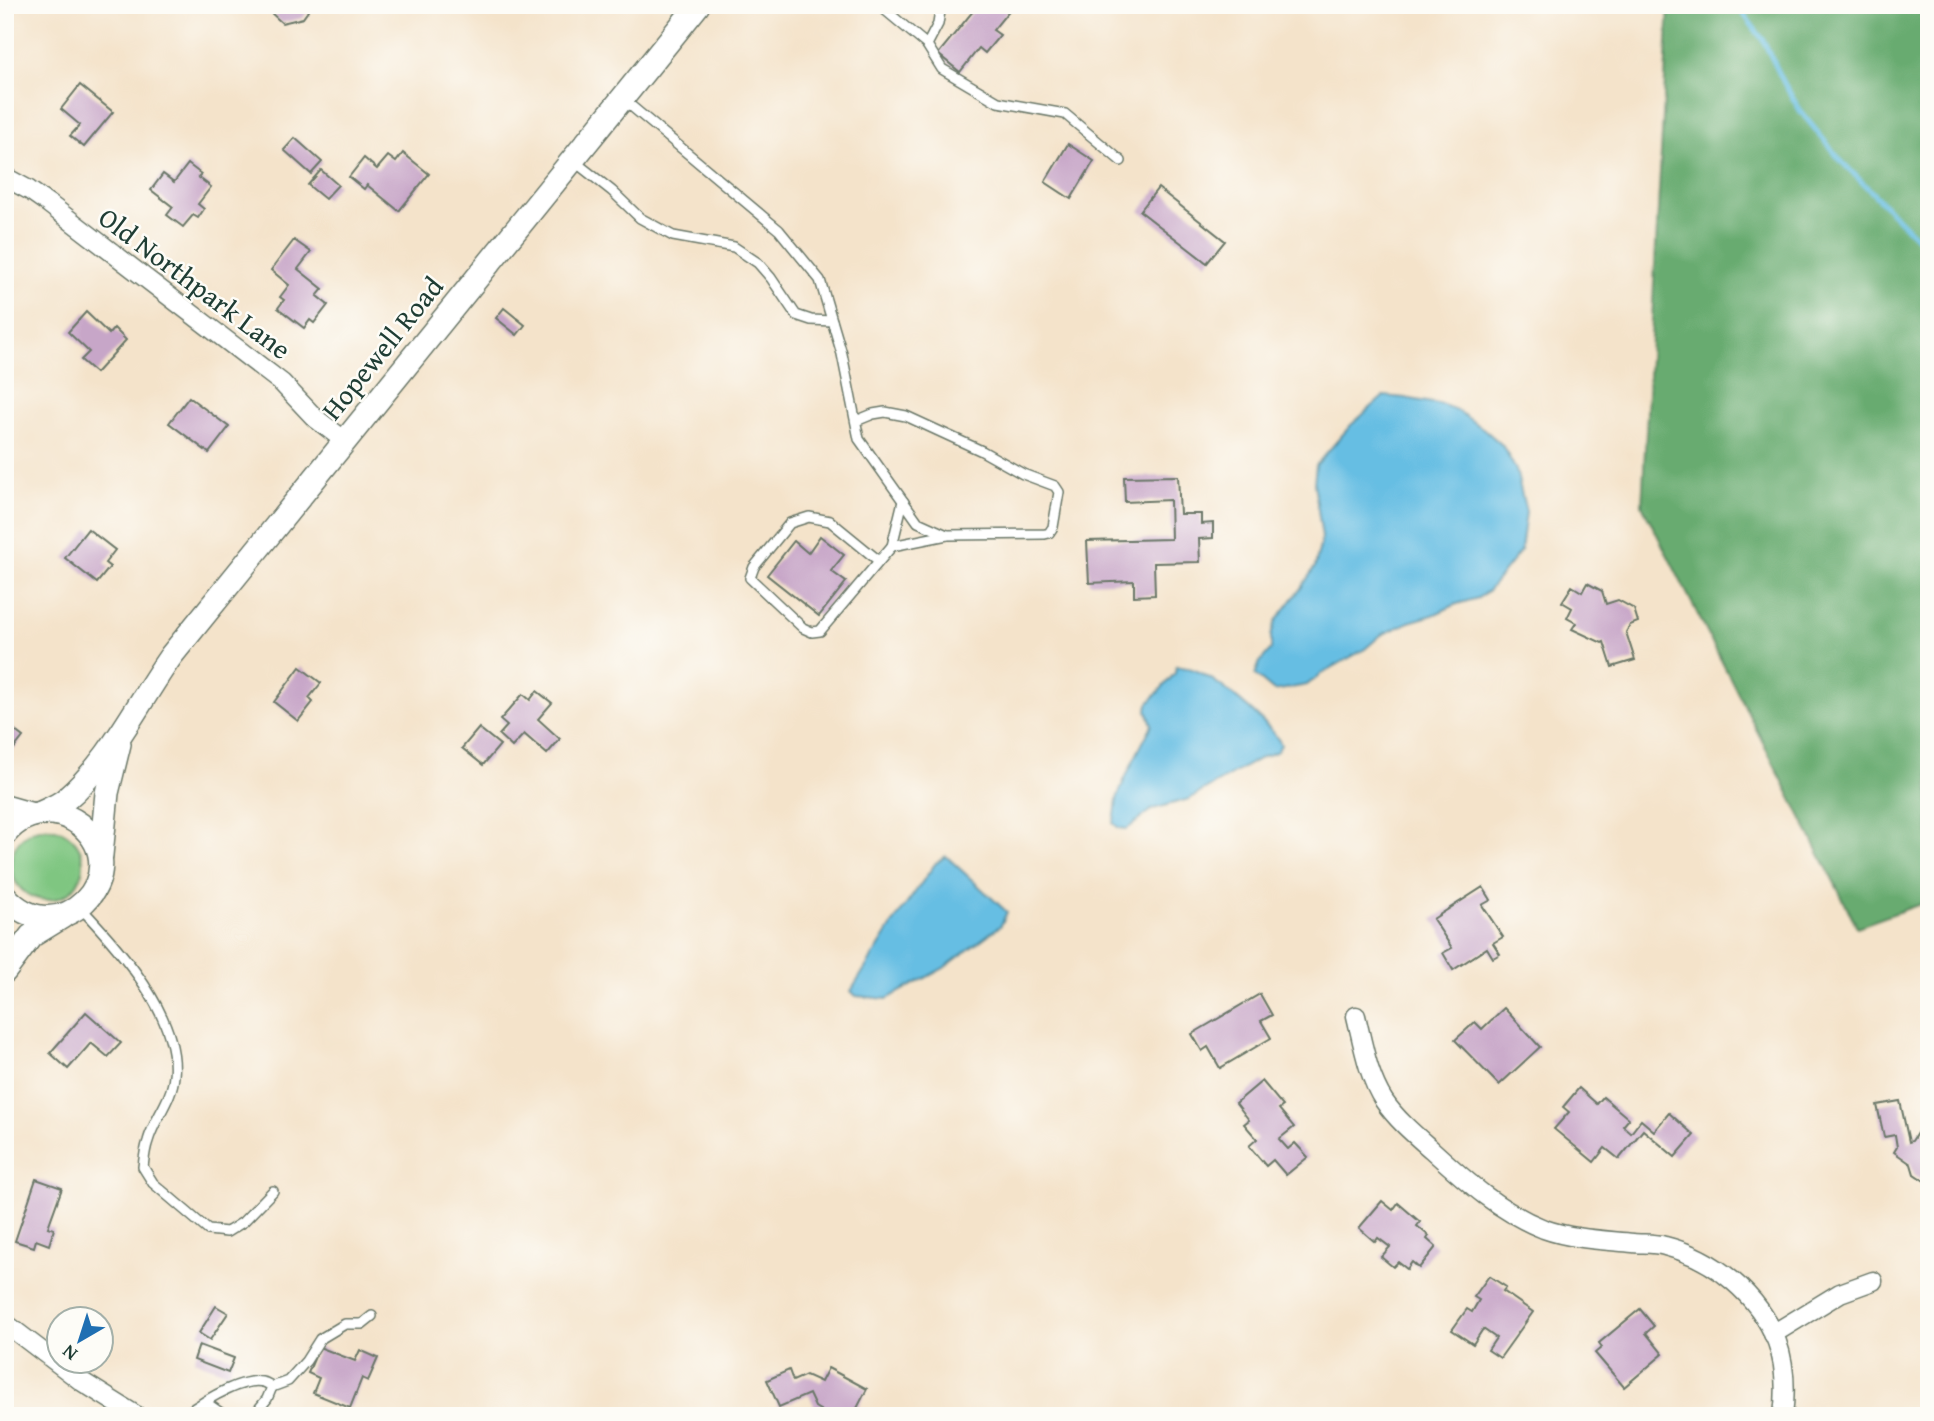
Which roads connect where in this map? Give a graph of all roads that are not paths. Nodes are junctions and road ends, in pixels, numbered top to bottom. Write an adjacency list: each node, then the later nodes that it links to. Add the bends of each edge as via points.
1 (698, 5): 5 (street, Hopewell Road)
2 (879, 5): 4 (lane)
3 (941, 5): 4 (lane)
4 (927, 45): 7 (lane, via 942,69 998,102 1065,114)
5 (622, 98): 6 (street, Hopewell Road); 9 (lane, via 779,230 820,280)
6 (573, 159): 9 (lane, via 640,218 673,236 734,247 758,263 796,315); 11 (street, Hopewell Road)
7 (1122, 161)
8 (5, 177): 11 (street, Old Northpark Lane, via 49,204 282,383)
9 (832, 321): 10 (lane)
10 (856, 421): 12 (lane, via 859,439); 13 (lane, via 884,412 906,416 1055,486 1059,492 1049,533)
11 (345, 441): 16 (street, Hopewell Road, via 171,656)
12 (903, 501): 13 (lane, via 918,522); 14 (lane)
13 (947, 535): 14 (lane)
14 (892, 546): 15 (lane)
15 (879, 561): 15 (lane, via 820,631 803,628 750,578 790,523 810,517 830,521)
16 (122, 734): 18 (street, Hopewell Road, via 64,801); 20 (street, Hopewell Road, via 107,793)
17 (5, 807): 18 (street)
18 (37, 814): 19 (street, Hopewell Road, via 19,821); 20 (street, via 58,814 81,825 97,845)
19 (5, 834)
20 (100, 862): 22 (street, Hopewell Road, via 92,895)
21 (5, 896): 22 (street, via 29,915 47,918)
22 (72, 911): 23 (street, via 31,936); 25 (lane, via 136,971 159,1011 173,1050 174,1078 148,1140 143,1167 153,1183 208,1230 227,1232)
23 (5, 971)
24 (1356, 1016): 29 (street, via 1372,1079 1384,1100 1398,1120 1477,1191 1547,1230 1664,1245 1694,1256 1716,1268 1753,1300)
25 (273, 1191)
26 (1873, 1281): 29 (street, via 1840,1293)
27 (372, 1316): 30 (lane, via 320,1339 288,1381)
28 (5, 1323): 32 (street, via 81,1381)
29 (1773, 1334): 36 (street, via 1783,1366)
30 (272, 1387): 31 (lane, via 257,1381 239,1384); 35 (lane)
31 (205, 1402): 33 (lane); 34 (lane)
32 (137, 1416)
33 (183, 1416)
34 (225, 1416)
35 (253, 1416)
36 (1783, 1416)

